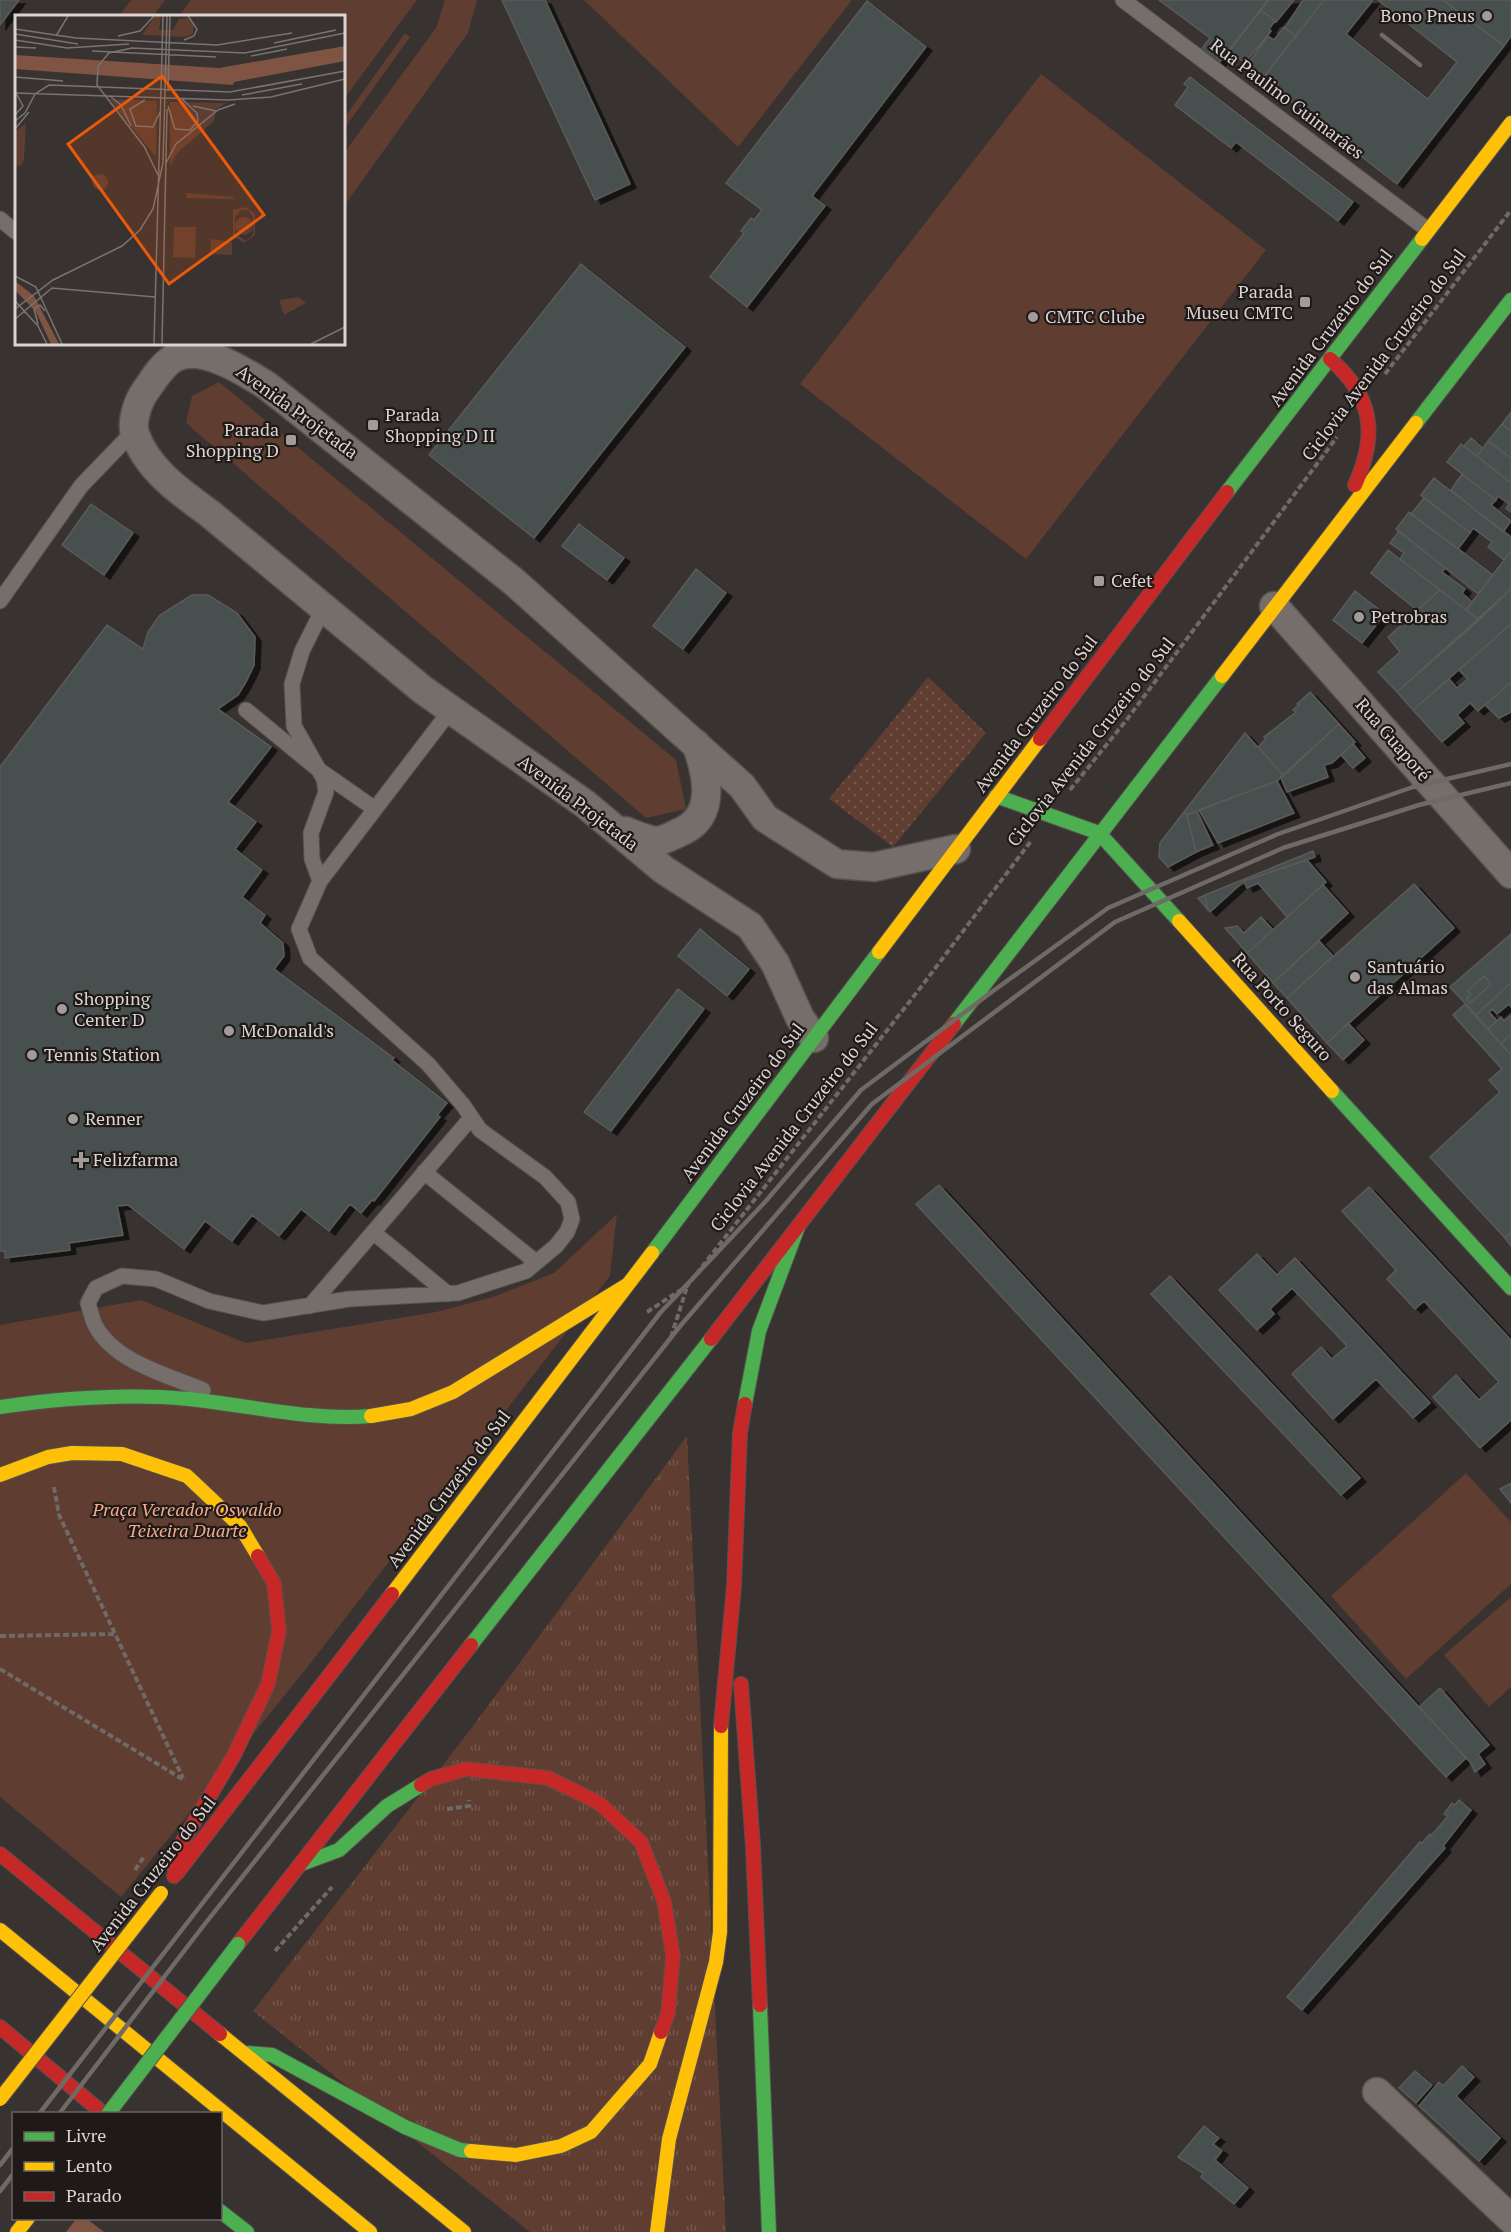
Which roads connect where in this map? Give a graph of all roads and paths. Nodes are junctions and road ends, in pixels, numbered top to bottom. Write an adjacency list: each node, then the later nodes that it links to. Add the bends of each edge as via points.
1 (1123, 0): 5 (lane, Rua Paulino Guimarães)
2 (1511, 123): 5 (main road, Avenida Cruzeiro do Sul)
3 (1511, 210): 10 (path, Ciclovia Avenida Cruzeiro do Sul)
4 (0, 219): 6 (lane)
5 (1428, 230): 9 (main road, Avenida Cruzeiro do Sul)
6 (15, 231)
7 (1511, 300): 12 (main road)
8 (169, 350): 11 (street, Avenida Projetada, via 143,394); 18 (street, Avenida Projetada, via 228,363 266,385 513,581)
9 (1330, 359): 10 (main road, via 1354,382); 20 (main road, Avenida Cruzeiro do Sul)
10 (1364, 401): 12 (main road, via 1370,423 1370,446); 22 (path, Ciclovia Avenida Cruzeiro do Sul, via 1125,722)
11 (134, 431): 13 (lane, via 81,486); 15 (street, Avenida Projetada, via 146,457 176,489)
12 (1348, 510): 14 (main road)
13 (0, 601)
14 (1274, 606): 24 (main road); 26 (street, Rua Guaporé)
15 (323, 609): 17 (street, Avenida Projetada); 19 (lane, via 302,651 292,684 294,726)
16 (246, 710): 19 (lane)
17 (450, 711): 21 (lane); 23 (street, Avenida Projetada)
18 (695, 743): 23 (street, via 708,790 704,813 688,829 658,841); 25 (street, Avenida Projetada, via 742,786 765,818 837,864 874,867)
19 (320, 770): 21 (lane); 27 (lane, via 326,792 311,833 312,859)
20 (996, 796): 22 (main road, Rua Porto Seguro); 25 (main road, Avenida Cruzeiro do Sul)
21 (375, 809): 27 (lane)
22 (1049, 816): 24 (main road, Rua Porto Seguro); 35 (path, Ciclovia Avenida Cruzeiro do Sul)
23 (617, 829): 28 (street, Avenida Projetada, via 664,870 750,926 775,963 800,1018)
24 (1100, 833): 31 (main road); 36 (main road, Rua Porto Seguro)
25 (956, 849): 28 (main road, Avenida Cruzeiro do Sul)
26 (1511, 874)
27 (321, 881): 29 (lane, via 299,929 309,958 428,1064)
28 (814, 1038): 34 (main road, Avenida Cruzeiro do Sul)
29 (471, 1118): 30 (lane); 33 (lane, via 480,1130 545,1177 568,1202 572,1219 567,1232)
30 (424, 1172): 32 (lane); 33 (lane)
31 (798, 1227): 43 (main road, via 759,1331 749,1381 740,1433); 48 (main road)
32 (373, 1232): 37 (lane); 38 (lane)
33 (536, 1262): 37 (lane, via 526,1270)
34 (627, 1285): 40 (main road, via 488,1372 411,1408 333,1417 293,1416); 49 (main road, Avenida Cruzeiro do Sul)
35 (687, 1286)
36 (1511, 1288)
37 (448, 1294): 38 (lane, via 349,1299)
38 (310, 1306): 40 (lane, via 263,1313 209,1301 156,1279 122,1276 96,1288 88,1303 95,1326 106,1341 133,1360)
39 (0, 1407): 40 (main road, via 43,1400 144,1396)
40 (244, 1408)
41 (48, 1457): 42 (main road); 44 (path, via 59,1515); 49 (main road, via 72,1453 122,1455 187,1476 240,1526 274,1583 279,1631 268,1684 234,1755 180,1846)
42 (0, 1475)
43 (734, 1586): 64 (main road, via 721,1705 722,1866 716,1962 669,2139); 65 (main road, via 753,1846)
44 (116, 1634): 45 (path); 46 (path, via 184,1781)
45 (0, 1636)
46 (0, 1669)
47 (0, 1854): 52 (main road)
48 (304, 1863): 52 (main road, via 339,1850 387,1806 431,1779 466,1770 548,1778 599,1803 640,1842 663,1900 673,1956 668,2013 650,2064 591,2132 561,2146 516,2155 460,2150 405,2127 272,2055); 56 (main road, bridge)
49 (174, 1876): 54 (main road, Avenida Cruzeiro do Sul, bridge)
50 (0, 1930): 62 (main road)
51 (2, 2029): 55 (main road)
52 (248, 2053): 63 (main road)
53 (1377, 2092): 58 (street)
54 (0, 2099)
55 (104, 2112)
56 (108, 2112)
57 (222, 2213): 61 (main road)
58 (1511, 2219)
59 (26, 2220): 60 (main road)
60 (17, 2232)
61 (247, 2232)
62 (370, 2232)
63 (465, 2232)
64 (657, 2232)
65 (769, 2232)

